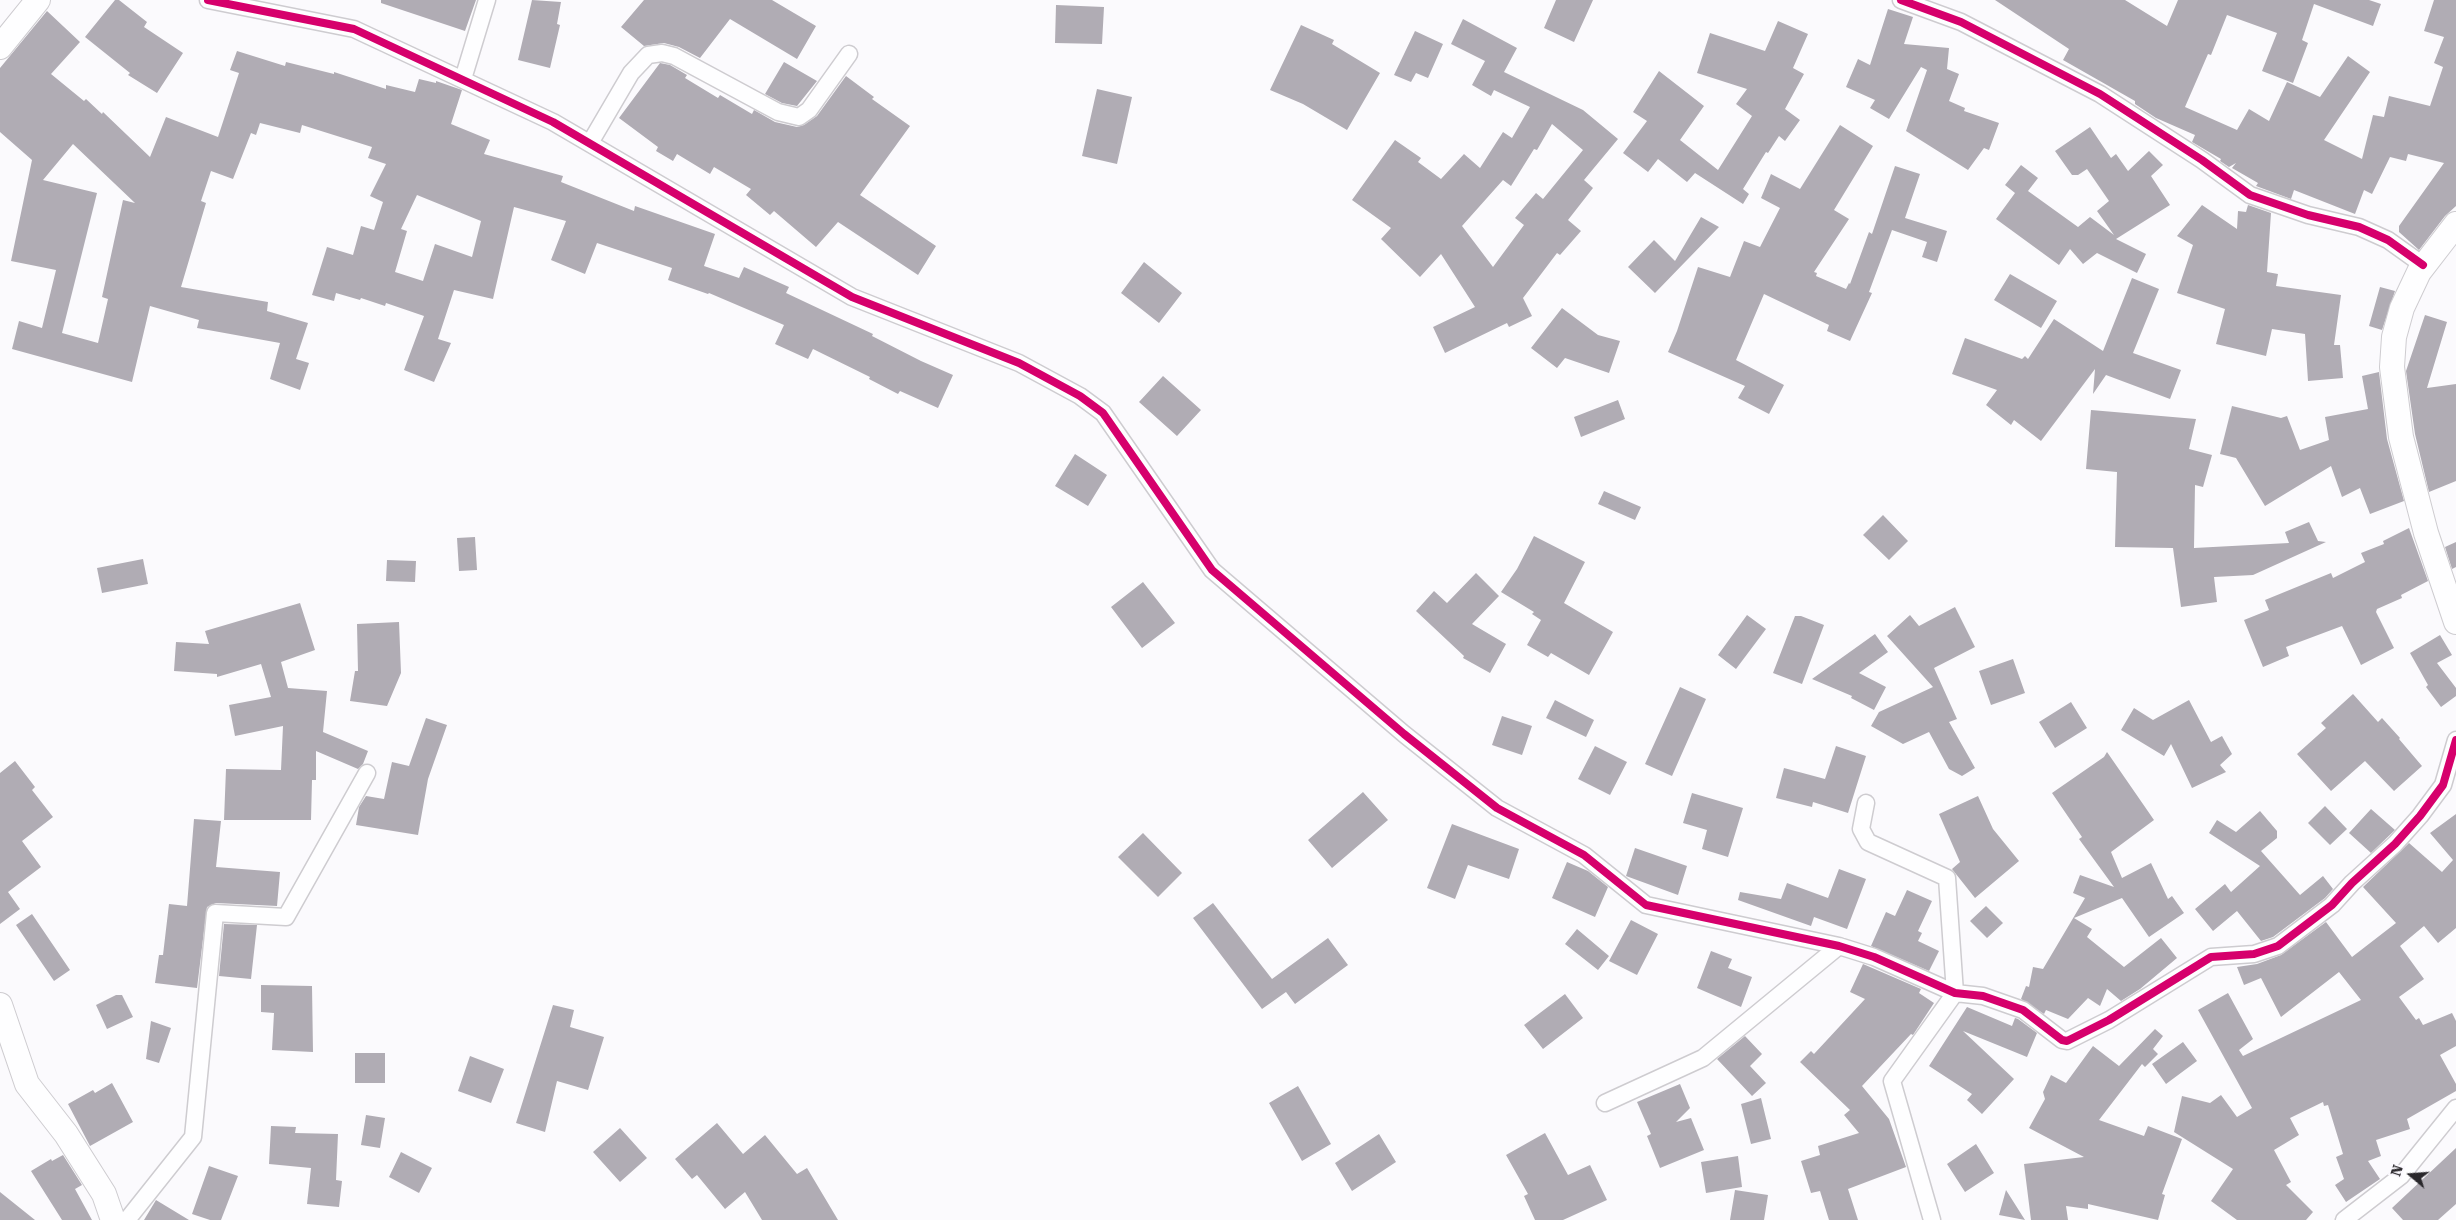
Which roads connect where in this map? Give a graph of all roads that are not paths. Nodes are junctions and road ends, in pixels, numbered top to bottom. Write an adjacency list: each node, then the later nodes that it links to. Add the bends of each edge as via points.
1 (38, 0): 5 (street)
2 (208, 0): 7 (street, via 354,29)
3 (487, 0): 7 (street)
4 (1901, 0): 10 (street, via 1961,22 2100,94 2250,195 2308,215 2359,227 2388,240)
5 (0, 47)
6 (849, 54): 8 (street, via 809,110 799,117 778,112 674,56 662,53 648,55 632,72)
7 (463, 79): 8 (street)
8 (590, 143): 15 (street, via 852,297 1019,363 1080,396 1103,413 1212,570 1404,734 1497,808 1584,855 1646,905)
9 (2456, 224): 10 (street)
10 (2424, 265): 11 (street, via 2402,308 2394,337 2392,367 2401,437 2426,533)
11 (2456, 622)
12 (2456, 740): 16 (street, via 2443,785 2396,844 2332,905 2278,946 2254,954 2211,957 2109,1020 2066,1041 2023,1010 1984,996)
13 (367, 773): 21 (street, via 286,917 215,912 193,1137)
14 (1866, 803): 16 (street, via 1861,829 1868,842 1947,878)
15 (1839, 946): 16 (street, via 1874,957); 18 (street, via 1703,1058)
16 (1955, 993): 22 (street, via 1892,1081)
17 (0, 1005): 20 (street, via 27,1084 66,1134 99,1186)
18 (1605, 1103)
19 (2456, 1108): 23 (street, via 2402,1176)
20 (113, 1220)
21 (127, 1220)
22 (1932, 1220)
23 (2344, 1220)

